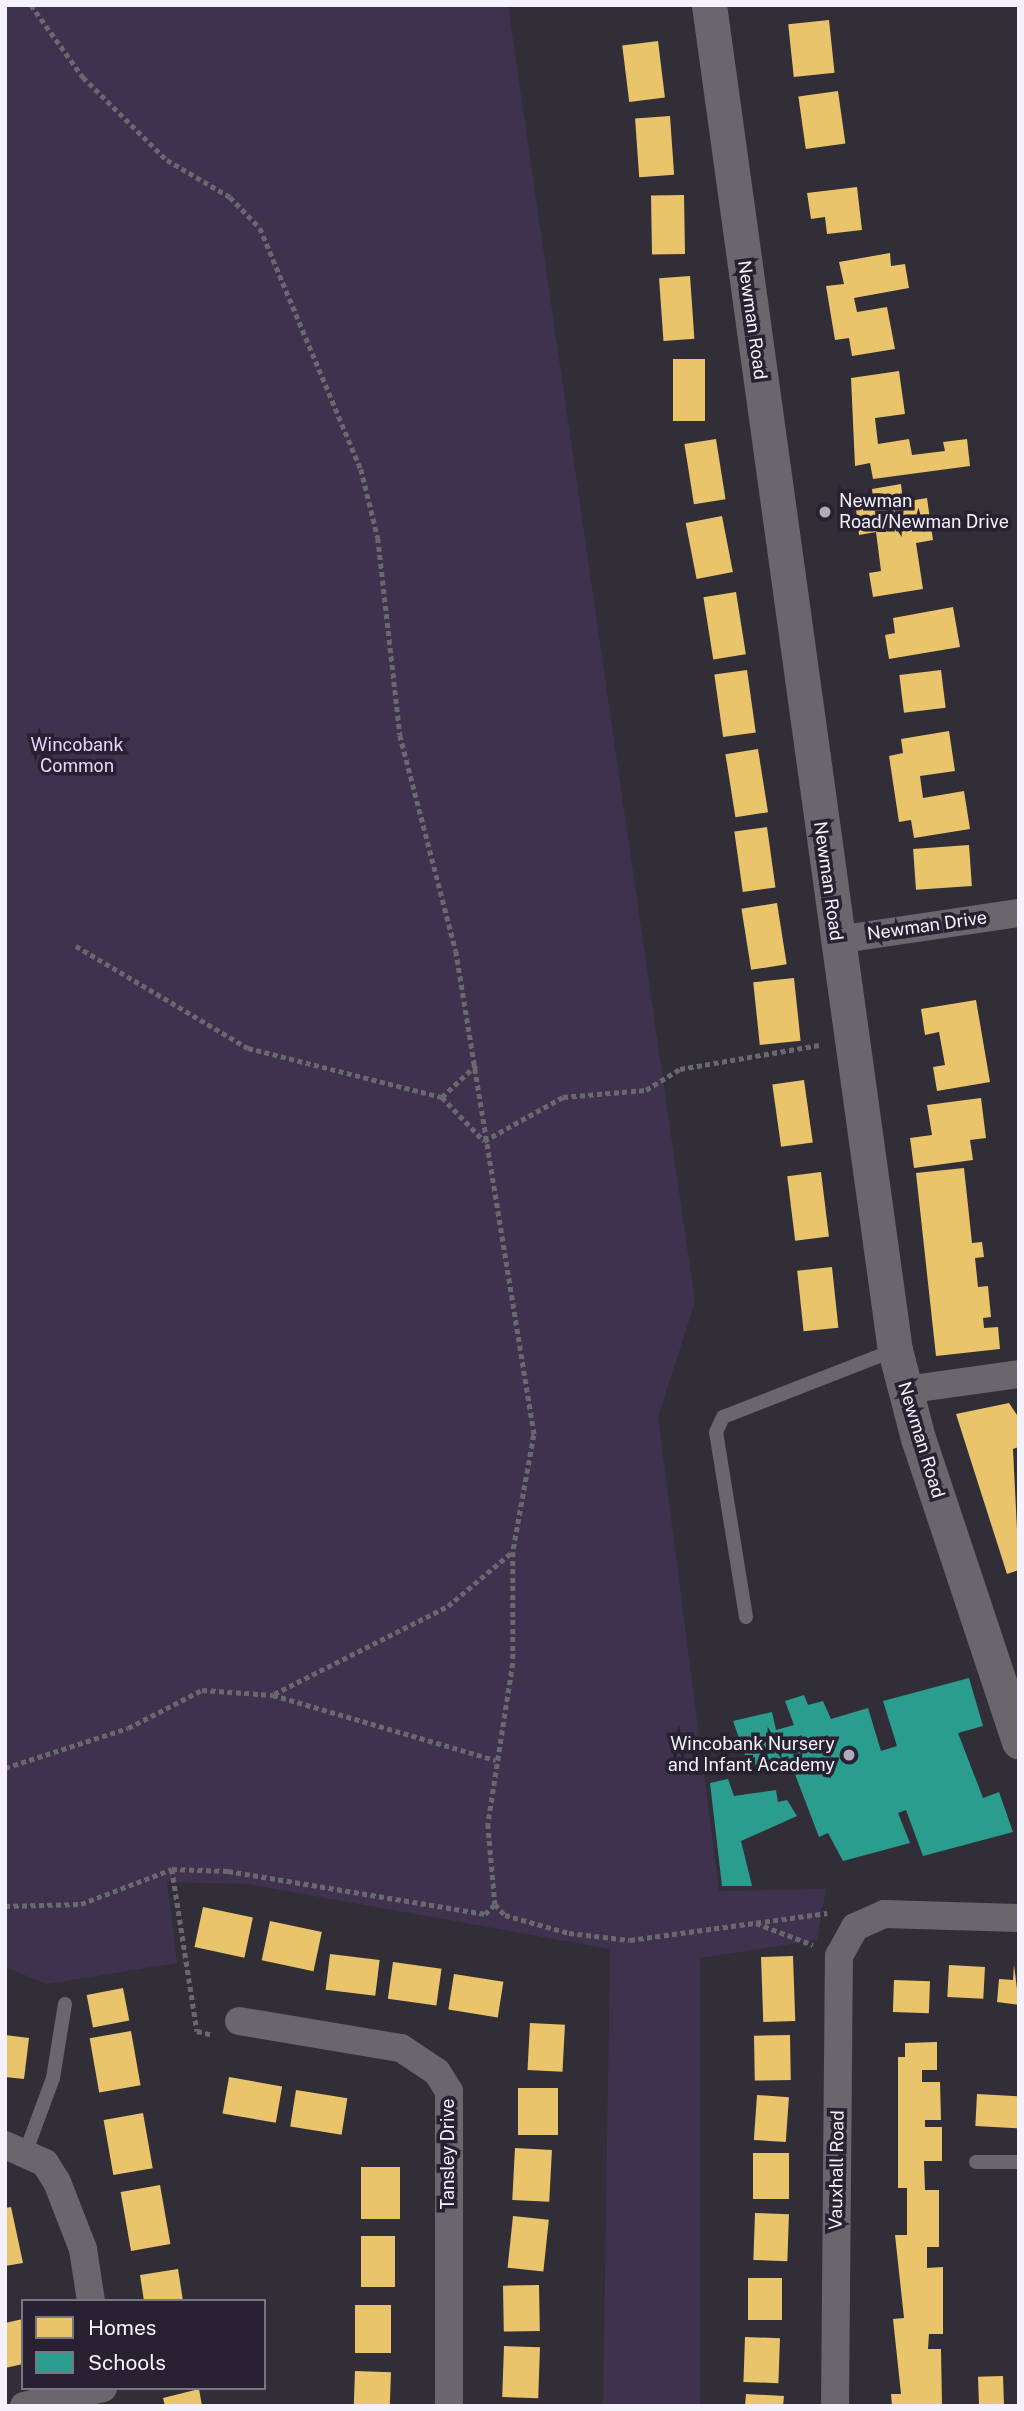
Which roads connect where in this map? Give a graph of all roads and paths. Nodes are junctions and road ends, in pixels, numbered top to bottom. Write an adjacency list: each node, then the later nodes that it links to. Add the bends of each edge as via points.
1 (31, 5): 7 (path, via 83,77 167,160 230,197 260,228 295,303 329,403 360,469 378,538 400,735 456,951)
2 (709, 5): 4 (street, Newman Road)
3 (1019, 913): 4 (street, Newman Drive)
4 (836, 940): 6 (street, Newman Road)
5 (76, 946): 8 (path, via 248,1048)
6 (850, 1039): 9 (path, via 680,1069 646,1090 564,1097); 10 (street, Newman Road)
7 (476, 1065): 8 (path); 9 (path)
8 (442, 1097): 9 (path)
9 (484, 1141): 13 (path, via 534,1435)
10 (895, 1350): 12 (street, Newman Road); 14 (lane, via 723,1417 716,1432)
11 (1019, 1374): 12 (street)
12 (905, 1390): 16 (street, Newman Road)
13 (513, 1552): 15 (path, via 448,1606); 17 (path, via 513,1663)
14 (746, 1616)
15 (273, 1695): 17 (path); 18 (path, via 202,1690 128,1728)
16 (1019, 1742)
17 (496, 1760): 20 (path, via 488,1824)
18 (5, 1768)
19 (172, 1869): 20 (path, via 229,1871 485,1914); 21 (path, via 81,1904); 26 (path, via 197,2031 227,2038)
20 (495, 1904): 23 (path, via 505,1915 569,1933 630,1940)
21 (5, 1906)
22 (1019, 1918): 24 (street, via 884,1914)
23 (755, 1922): 24 (path); 24 (path, via 816,1911)
24 (851, 1937): 34 (street, Vauxhall Road)
25 (65, 2004): 27 (lane, via 53,2078)
26 (239, 2021): 33 (street, Tansley Drive, via 401,2048 430,2066 449,2091)
27 (15, 2148): 30 (street, via 45,2163 57,2182 83,2249)
28 (976, 2162): 29 (lane)
29 (1019, 2162)
30 (92, 2299)
31 (96, 2390): 32 (street)
32 (24, 2406)
33 (449, 2406)
34 (835, 2406)

